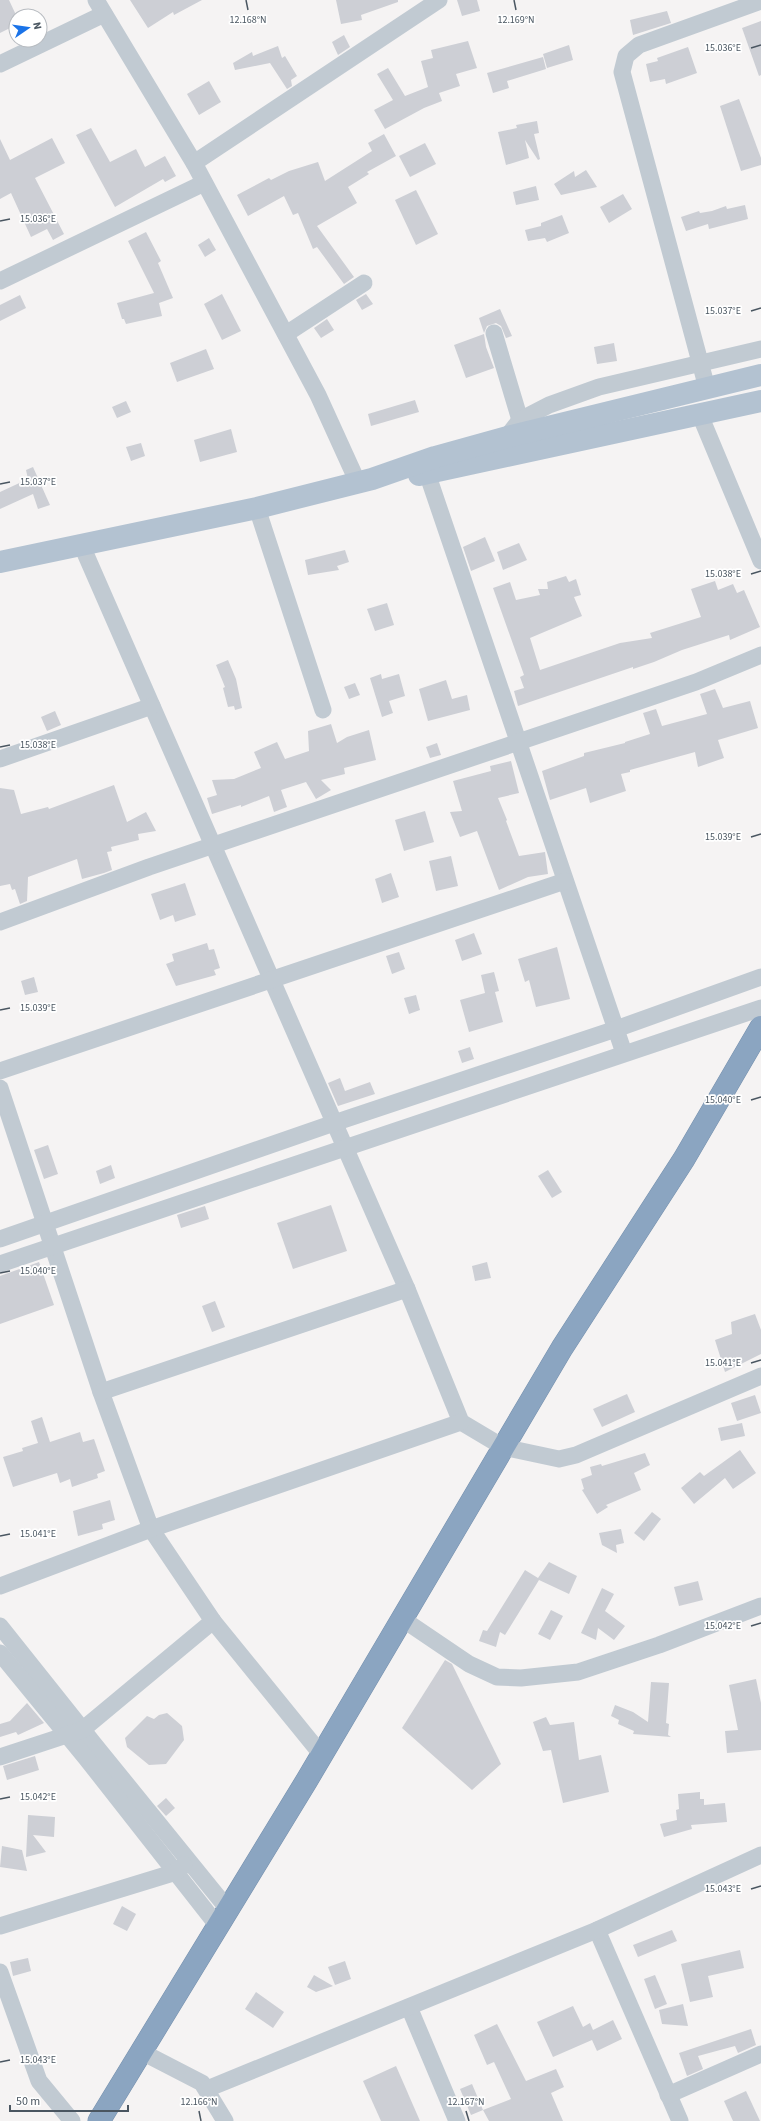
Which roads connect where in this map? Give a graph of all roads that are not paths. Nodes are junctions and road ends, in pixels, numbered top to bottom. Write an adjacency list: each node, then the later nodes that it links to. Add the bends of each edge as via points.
1 (439, 0): 5 (street)
2 (761, 1): 12 (street, via 639,45 626,56 622,72)
3 (100, 7): 4 (street); 5 (street)
4 (0, 64)
5 (194, 163): 6 (street)
6 (204, 183): 7 (street); 9 (street)
7 (0, 281)
8 (364, 283): 9 (street)
9 (286, 334): 19 (street)
10 (494, 334): 17 (street)
11 (761, 349): 12 (street)
12 (700, 362): 14 (street); 17 (street, via 599,387 549,405)
13 (761, 376): 14 (main road)
14 (707, 388): 17 (main road)
15 (761, 401): 16 (main road)
16 (700, 415): 18 (main road); 22 (street)
17 (514, 429): 19 (main road)
18 (427, 474): 19 (main road); 27 (street)
19 (365, 481): 20 (main road)
20 (257, 508): 21 (main road); 26 (street)
21 (82, 546): 23 (main road); 25 (street)
22 (761, 561)
23 (0, 562)
24 (761, 655): 27 (street, via 696,682)
25 (152, 706): 28 (street); 29 (street)
26 (323, 710)
27 (518, 742): 29 (street); 30 (street)
28 (0, 759)
29 (213, 846): 31 (street); 33 (street)
30 (565, 881): 33 (street); 36 (street)
31 (1, 917)
32 (761, 977): 36 (street)
33 (271, 978): 38 (street); 40 (street)
34 (761, 1008): 37 (street)
35 (761, 1027): 50 (highway, via 684,1159 562,1348)
36 (616, 1029): 37 (street); 40 (street)
37 (624, 1053): 41 (street)
38 (0, 1071)
39 (0, 1088): 42 (street)
40 (334, 1123): 41 (street); 42 (street)
41 (344, 1148): 44 (street); 46 (street)
42 (46, 1224): 43 (street); 44 (street)
43 (0, 1239)
44 (53, 1246): 45 (street); 48 (street)
45 (0, 1264)
46 (407, 1289): 48 (street); 49 (street)
47 (761, 1376): 50 (street, via 576,1456 559,1460)
48 (101, 1392): 51 (street)
49 (461, 1422): 50 (street); 51 (street)
50 (503, 1447): 54 (highway)
51 (151, 1529): 52 (street); 55 (street)
52 (0, 1586)
53 (761, 1606): 54 (street, via 659,1646 578,1672 521,1678 497,1677 470,1664)
54 (401, 1618): 59 (highway)
55 (213, 1621): 58 (street); 59 (street)
56 (0, 1626): 58 (street)
57 (0, 1653): 58 (street)
58 (75, 1732): 60 (street); 62 (street); 63 (street)
59 (321, 1754): 64 (highway)
60 (0, 1757)
61 (761, 1855): 66 (street)
62 (189, 1861): 63 (street); 64 (street)
63 (176, 1872): 64 (street); 65 (street)
64 (222, 1916): 69 (highway)
65 (0, 1926)
66 (597, 1930): 68 (street); 72 (street)
67 (0, 1972): 73 (street, via 39,2081)
68 (409, 2007): 71 (street); 76 (street)
69 (140, 2051): 71 (street, via 188,2075); 74 (highway)
70 (761, 2054): 72 (street)
71 (207, 2089): 75 (street)
72 (668, 2095): 77 (street)
73 (72, 2121)
74 (99, 2121)
75 (225, 2121)
76 (457, 2121)
77 (680, 2121)

